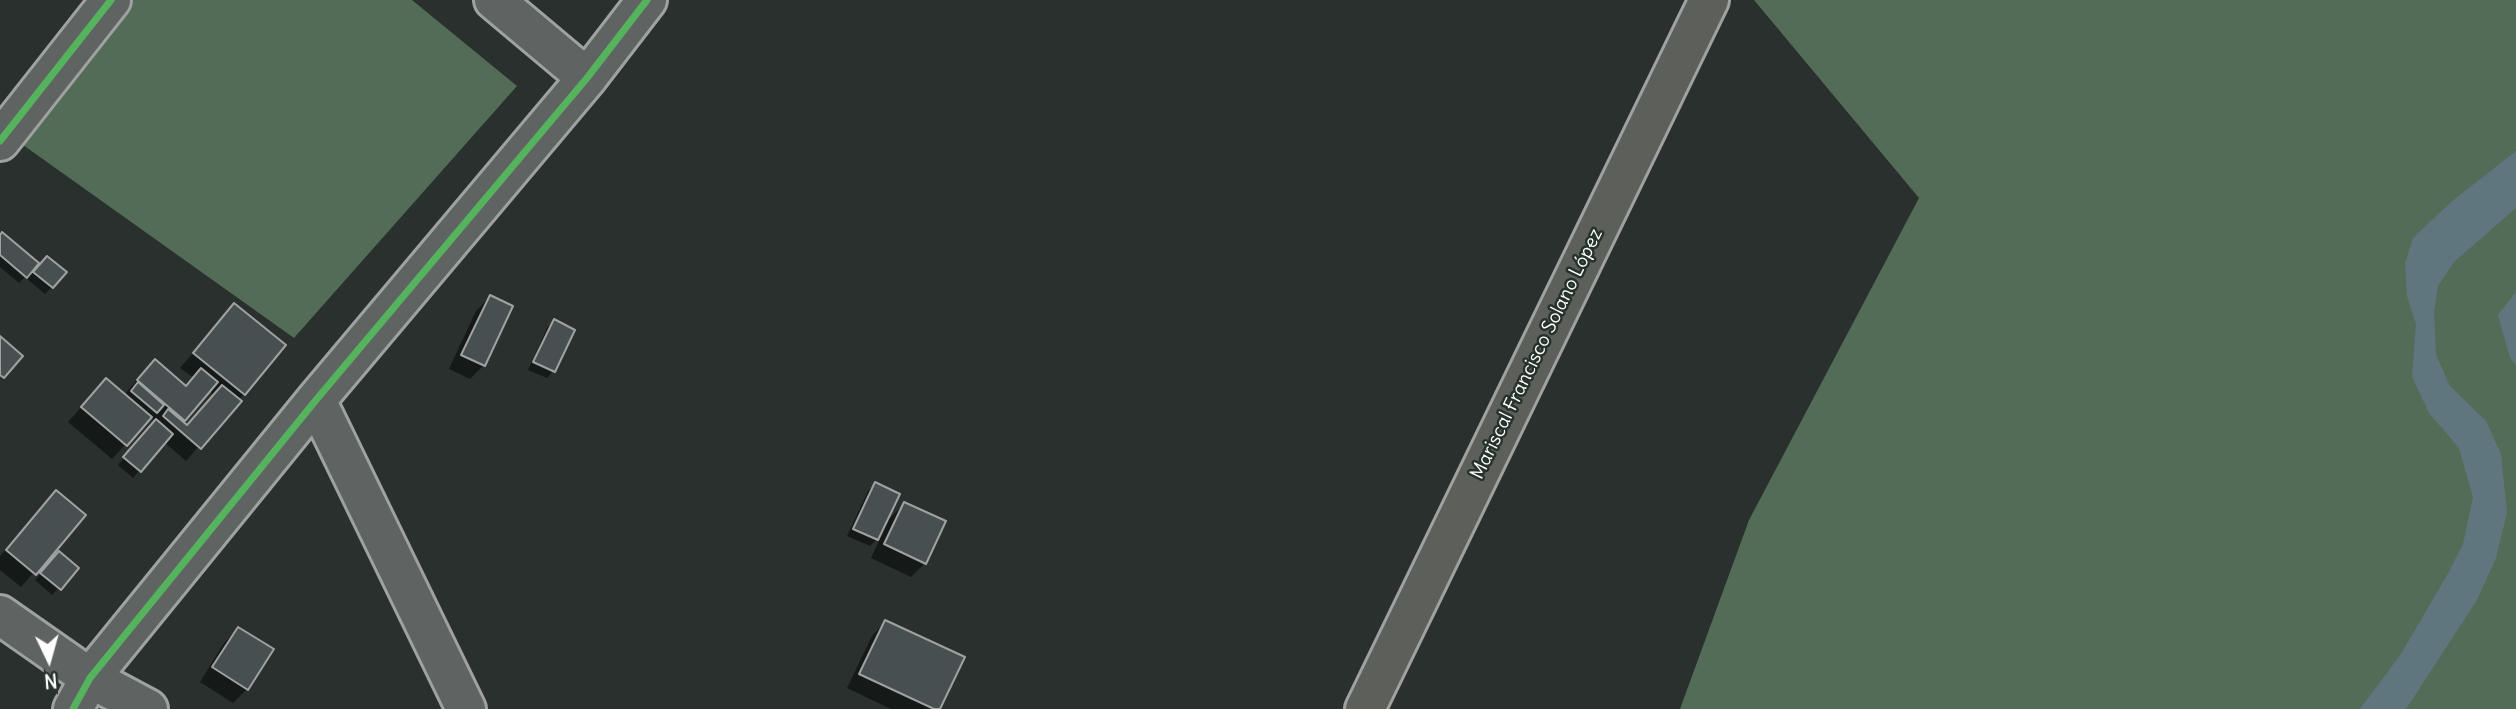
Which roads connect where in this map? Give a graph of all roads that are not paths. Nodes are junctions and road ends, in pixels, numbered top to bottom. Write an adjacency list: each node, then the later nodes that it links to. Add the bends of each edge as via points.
1 (111, 0): 6 (street)
2 (494, 0): 5 (street)
3 (647, 0): 5 (street)
4 (1709, 0): 12 (main road, Mariscal Francisco Solano López)
5 (587, 78): 7 (street)
6 (0, 141)
7 (317, 400): 9 (street); 11 (street)
8 (0, 615): 9 (street)
9 (81, 693): 10 (street)
10 (148, 709)
11 (466, 709)
12 (1365, 709)

